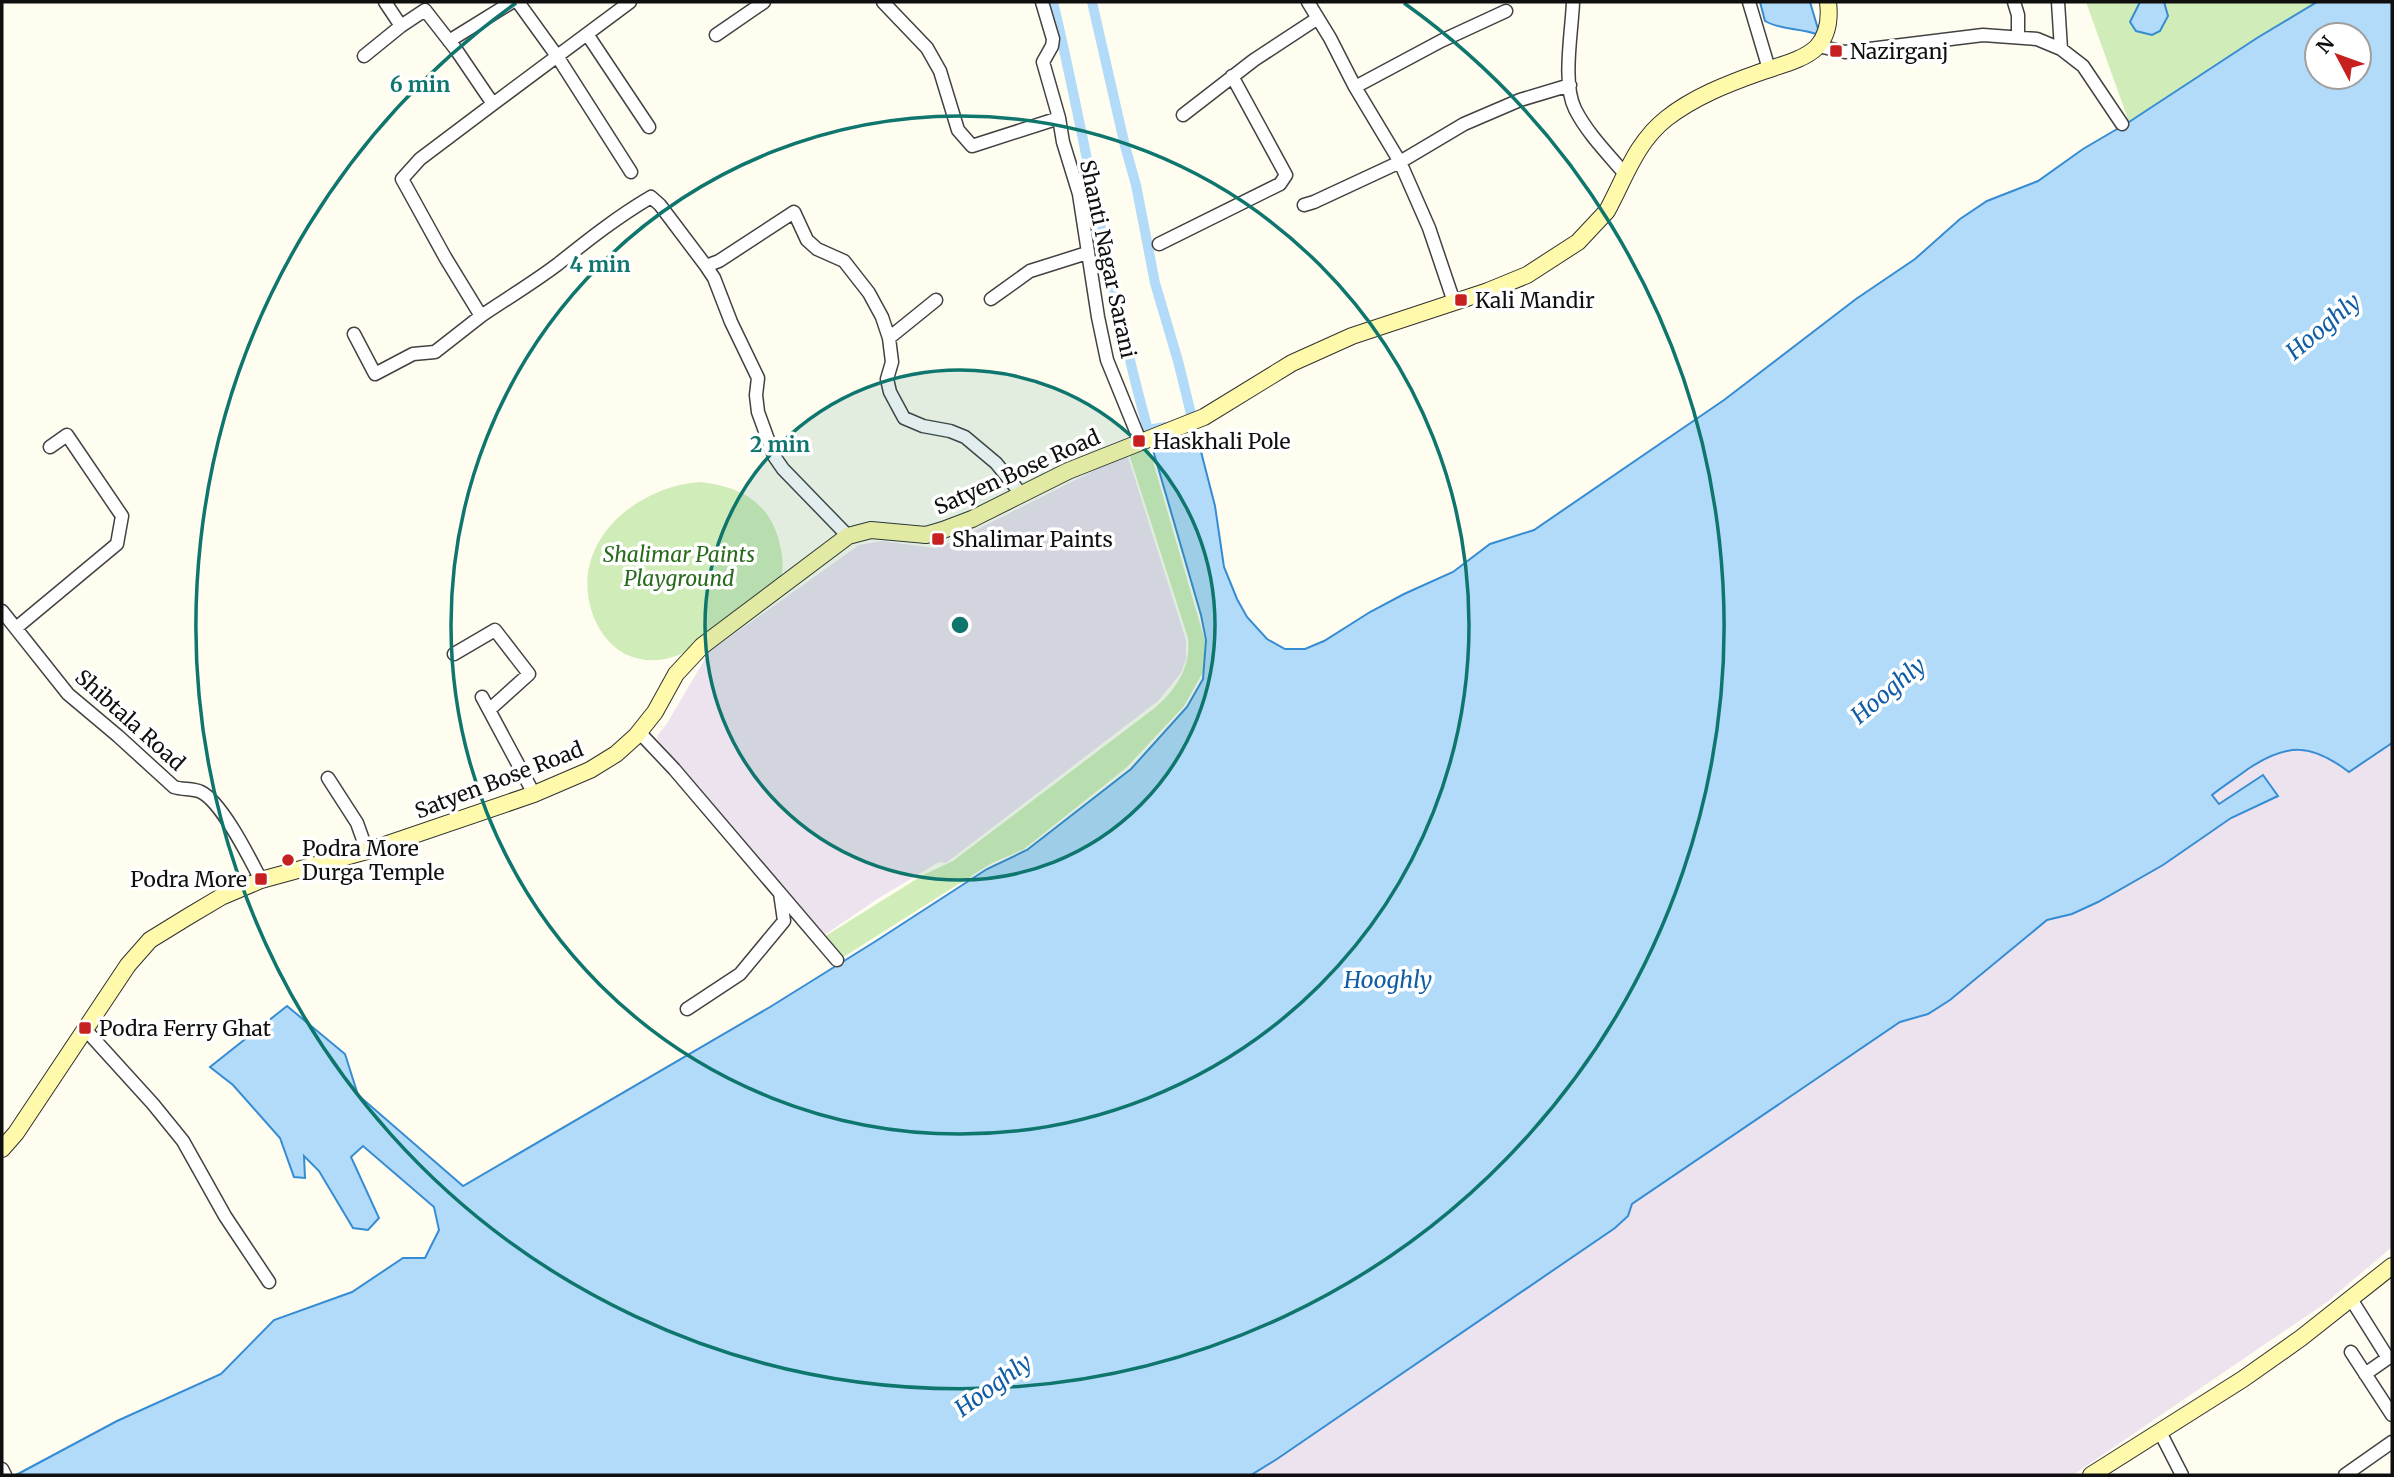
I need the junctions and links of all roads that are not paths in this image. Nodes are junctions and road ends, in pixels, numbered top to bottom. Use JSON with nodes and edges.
{"nodes":[{"id":1,"x":385,"y":2,"type":"edge"},
{"id":2,"x":512,"y":2,"type":"edge"},
{"id":3,"x":518,"y":2,"type":"edge"},
{"id":4,"x":630,"y":2,"type":"edge"},
{"id":5,"x":764,"y":2,"type":"edge"},
{"id":6,"x":883,"y":2,"type":"edge"},
{"id":7,"x":1042,"y":2,"type":"edge"},
{"id":8,"x":1308,"y":2,"type":"edge"},
{"id":9,"x":1573,"y":2,"type":"edge"},
{"id":10,"x":1749,"y":2,"type":"edge"},
{"id":11,"x":1828,"y":2,"type":"edge"},
{"id":12,"x":2014,"y":2,"type":"edge"},
{"id":13,"x":2058,"y":2,"type":"edge"},
{"id":14,"x":1506,"y":11,"type":"dead end"},
{"id":15,"x":1318,"y":18,"type":"junction"},
{"id":16,"x":401,"y":26,"type":"junction"},
{"id":17,"x":587,"y":34,"type":"junction"},
{"id":18,"x":716,"y":35,"type":"dead end"},
{"id":19,"x":2018,"y":36,"type":"junction"},
{"id":20,"x":449,"y":41,"type":"junction"},
{"id":21,"x":1818,"y":46,"type":"junction"},
{"id":22,"x":2062,"y":49,"type":"junction"},
{"id":23,"x":364,"y":56,"type":"dead end"},
{"id":24,"x":557,"y":57,"type":"junction"},
{"id":25,"x":1769,"y":69,"type":"junction"},
{"id":26,"x":1232,"y":76,"type":"junction"},
{"id":27,"x":1570,"y":85,"type":"junction"},
{"id":28,"x":1355,"y":87,"type":"junction"},
{"id":29,"x":493,"y":104,"type":"junction"},
{"id":30,"x":1183,"y":115,"type":"dead end"},
{"id":31,"x":1059,"y":118,"type":"junction"},
{"id":32,"x":2122,"y":124,"type":"dead end"},
{"id":33,"x":649,"y":127,"type":"dead end"},
{"id":34,"x":1400,"y":162,"type":"junction"},
{"id":35,"x":631,"y":172,"type":"dead end"},
{"id":36,"x":1625,"y":174,"type":"junction"},
{"id":37,"x":1304,"y":205,"type":"dead end"},
{"id":38,"x":1159,"y":244,"type":"dead end"},
{"id":39,"x":1087,"y":253,"type":"junction"},
{"id":40,"x":706,"y":266,"type":"junction"},
{"id":41,"x":991,"y":299,"type":"dead end"},
{"id":42,"x":936,"y":300,"type":"dead end"},
{"id":43,"x":1454,"y":302,"type":"junction"},
{"id":44,"x":481,"y":316,"type":"junction"},
{"id":45,"x":354,"y":334,"type":"dead end"},
{"id":46,"x":889,"y":338,"type":"junction"},
{"id":47,"x":1144,"y":441,"type":"junction"},
{"id":48,"x":50,"y":447,"type":"dead end"},
{"id":49,"x":1022,"y":495,"type":"junction"},
{"id":50,"x":848,"y":536,"type":"junction"},
{"id":51,"x":2,"y":611,"type":"edge"},
{"id":52,"x":16,"y":628,"type":"junction"},
{"id":53,"x":454,"y":654,"type":"dead end"},
{"id":54,"x":482,"y":697,"type":"dead end"},
{"id":55,"x":489,"y":710,"type":"junction"},
{"id":56,"x":639,"y":732,"type":"junction"},
{"id":57,"x":328,"y":778,"type":"dead end"},
{"id":58,"x":534,"y":794,"type":"junction"},
{"id":59,"x":367,"y":851,"type":"junction"},
{"id":60,"x":261,"y":880,"type":"junction"},
{"id":61,"x":780,"y":893,"type":"junction"},
{"id":62,"x":837,"y":960,"type":"dead end"},
{"id":63,"x":687,"y":1009,"type":"dead end"},
{"id":64,"x":84,"y":1028,"type":"junction"},
{"id":65,"x":2,"y":1149,"type":"edge"},
{"id":66,"x":2392,"y":1266,"type":"edge"},
{"id":67,"x":269,"y":1282,"type":"dead end"},
{"id":68,"x":2351,"y":1299,"type":"junction"},
{"id":69,"x":2351,"y":1352,"type":"dead end"},
{"id":70,"x":2390,"y":1362,"type":"edge"},
{"id":71,"x":2365,"y":1374,"type":"junction"},
{"id":72,"x":2392,"y":1413,"type":"edge"},
{"id":73,"x":2160,"y":1432,"type":"junction"},
{"id":74,"x":2392,"y":1442,"type":"edge"},
{"id":75,"x":2,"y":1469,"type":"edge"},
{"id":76,"x":5,"y":1475,"type":"edge"},
{"id":77,"x":2091,"y":1475,"type":"edge"},
{"id":78,"x":2182,"y":1475,"type":"edge"},
{"id":79,"x":2345,"y":1475,"type":"edge"}],
"edges":[{"from":1,"to":16,"type":"street"},
{"from":2,"to":20,"type":"street"},
{"from":3,"to":24,"type":"street"},
{"from":4,"to":17,"type":"street"},
{"from":5,"to":18,"type":"street"},
{"from":6,"to":31,"type":"street"},
{"from":7,"to":31,"type":"street","name":"Shanti Nagar Sarani"},
{"from":8,"to":15,"type":"street"},
{"from":9,"to":27,"type":"street"},
{"from":10,"to":25,"type":"street"},
{"from":11,"to":21,"type":"main road"},
{"from":12,"to":19,"type":"street"},
{"from":13,"to":22,"type":"street"},
{"from":14,"to":28,"type":"street"},
{"from":15,"to":26,"type":"street"},
{"from":15,"to":28,"type":"street"},
{"from":16,"to":20,"type":"street"},
{"from":16,"to":23,"type":"street"},
{"from":17,"to":24,"type":"street"},
{"from":17,"to":33,"type":"street"},
{"from":19,"to":21,"type":"street"},
{"from":19,"to":22,"type":"street"},
{"from":20,"to":29,"type":"street"},
{"from":21,"to":25,"type":"main road","name":"Satyen Bose Road"},
{"from":22,"to":32,"type":"street"},
{"from":24,"to":29,"type":"street"},
{"from":24,"to":35,"type":"street"},
{"from":25,"to":36,"type":"main road","name":"Satyen Bose Road"},
{"from":26,"to":30,"type":"street"},
{"from":26,"to":38,"type":"street"},
{"from":27,"to":34,"type":"street"},
{"from":27,"to":36,"type":"street"},
{"from":28,"to":34,"type":"street"},
{"from":29,"to":44,"type":"street"},
{"from":31,"to":39,"type":"street","name":"Shanti Nagar Sarani"},
{"from":34,"to":37,"type":"street"},
{"from":34,"to":43,"type":"street"},
{"from":36,"to":43,"type":"main road","name":"Satyen Bose Road"},
{"from":39,"to":41,"type":"street"},
{"from":39,"to":47,"type":"street","name":"Shanti Nagar Sarani"},
{"from":40,"to":44,"type":"street"},
{"from":40,"to":46,"type":"street"},
{"from":40,"to":50,"type":"street"},
{"from":42,"to":46,"type":"street"},
{"from":43,"to":47,"type":"main road","name":"Satyen Bose Road"},
{"from":44,"to":45,"type":"street"},
{"from":46,"to":49,"type":"street"},
{"from":47,"to":49,"type":"main road","name":"Satyen Bose Road"},
{"from":48,"to":52,"type":"street"},
{"from":49,"to":50,"type":"main road","name":"Satyen Bose Road"},
{"from":50,"to":56,"type":"main road","name":"Satyen Bose Road"},
{"from":51,"to":52,"type":"street","name":"Shibtala Road"},
{"from":52,"to":60,"type":"street","name":"Shibtala Road"},
{"from":53,"to":55,"type":"street"},
{"from":54,"to":55,"type":"street"},
{"from":55,"to":58,"type":"street"},
{"from":56,"to":58,"type":"main road","name":"Satyen Bose Road"},
{"from":56,"to":61,"type":"street"},
{"from":57,"to":59,"type":"street"},
{"from":58,"to":59,"type":"main road","name":"Satyen Bose Road"},
{"from":59,"to":60,"type":"main road","name":"Satyen Bose Road"},
{"from":60,"to":64,"type":"main road","name":"Satyen Bose Road"},
{"from":61,"to":62,"type":"street"},
{"from":61,"to":63,"type":"street"},
{"from":64,"to":65,"type":"main road","name":"Satyen Bose Road"},
{"from":64,"to":67,"type":"street"},
{"from":66,"to":68,"type":"main road"},
{"from":68,"to":70,"type":"street"},
{"from":68,"to":73,"type":"main road"},
{"from":69,"to":71,"type":"street"},
{"from":70,"to":71,"type":"street"},
{"from":71,"to":72,"type":"street"},
{"from":73,"to":77,"type":"main road"},
{"from":73,"to":78,"type":"street"},
{"from":74,"to":79,"type":"street"},
{"from":75,"to":76,"type":"street"}]}
